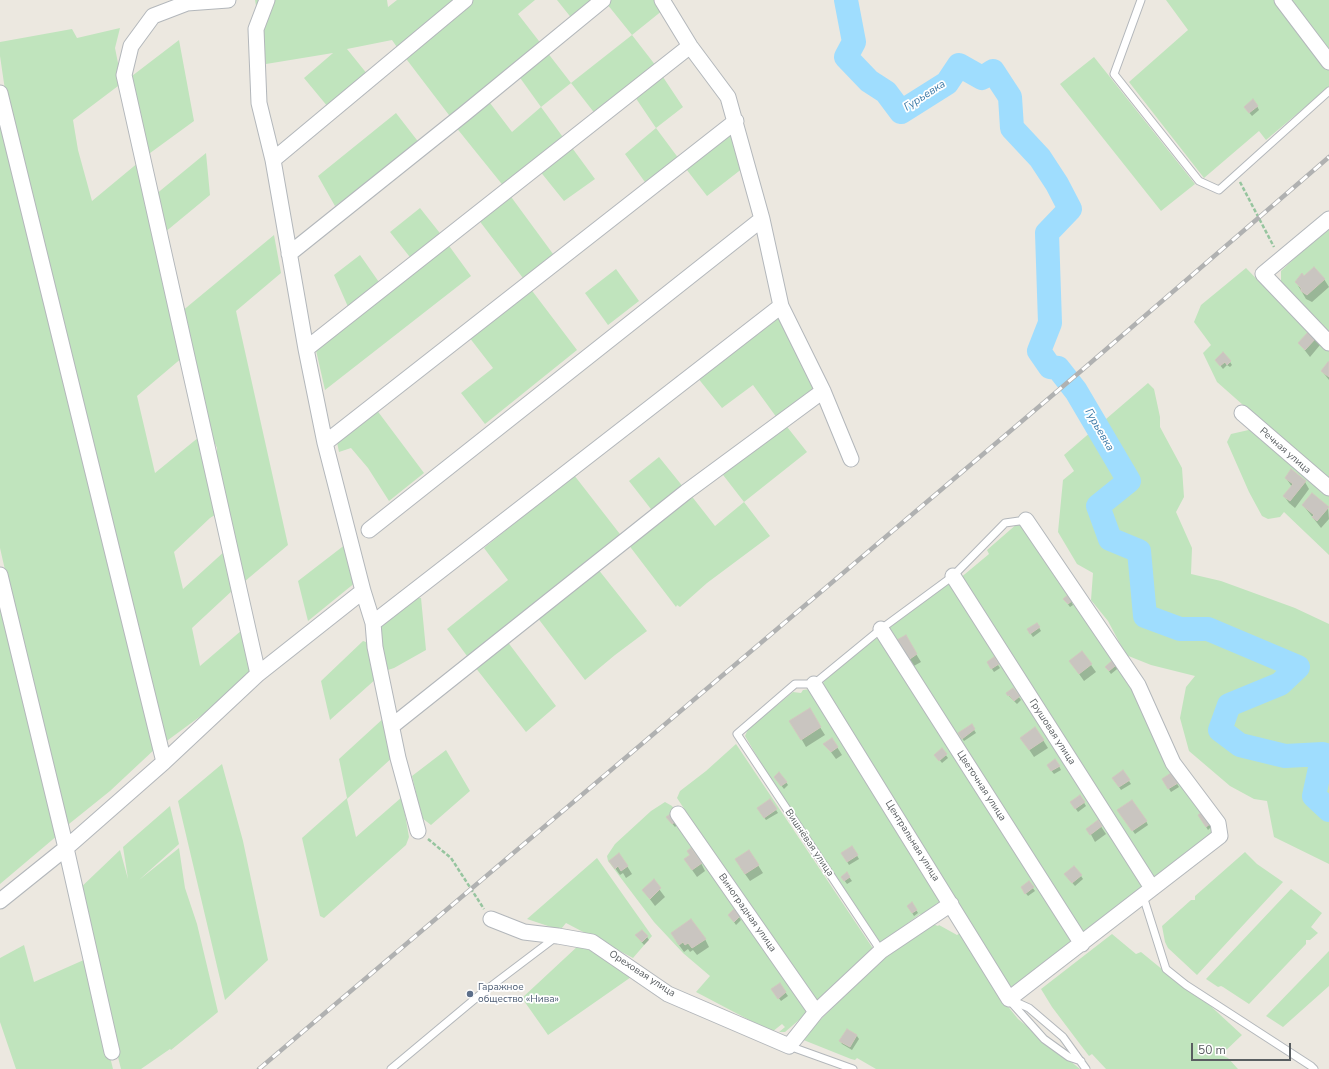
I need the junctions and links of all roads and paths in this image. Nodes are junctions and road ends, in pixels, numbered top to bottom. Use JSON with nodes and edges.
{"nodes":[{"id":1,"x":228,"y":0,"type":"edge"},
{"id":2,"x":267,"y":0,"type":"edge"},
{"id":3,"x":465,"y":0,"type":"edge"},
{"id":4,"x":602,"y":0,"type":"edge"},
{"id":5,"x":662,"y":0,"type":"edge"},
{"id":6,"x":1141,"y":0,"type":"edge"},
{"id":7,"x":1282,"y":0,"type":"edge"},
{"id":8,"x":690,"y":46,"type":"junction"},
{"id":9,"x":1329,"y":62,"type":"edge"},
{"id":10,"x":1329,"y":91,"type":"edge"},
{"id":11,"x":0,"y":93,"type":"edge"},
{"id":12,"x":736,"y":121,"type":"junction"},
{"id":13,"x":273,"y":160,"type":"junction"},
{"id":14,"x":1236,"y":175,"type":"junction"},
{"id":15,"x":762,"y":219,"type":"junction"},
{"id":16,"x":1329,"y":219,"type":"edge"},
{"id":17,"x":289,"y":254,"type":"junction"},
{"id":18,"x":1281,"y":259,"type":"junction"},
{"id":19,"x":781,"y":306,"type":"junction"},
{"id":20,"x":1329,"y":342,"type":"edge"},
{"id":21,"x":306,"y":349,"type":"junction"},
{"id":22,"x":823,"y":391,"type":"junction"},
{"id":23,"x":1242,"y":413,"type":"dead end"},
{"id":24,"x":325,"y":443,"type":"junction"},
{"id":25,"x":851,"y":459,"type":"dead end"},
{"id":26,"x":1329,"y":488,"type":"edge"},
{"id":27,"x":1026,"y":520,"type":"joint"},
{"id":28,"x":369,"y":530,"type":"dead end"},
{"id":29,"x":0,"y":574,"type":"edge"},
{"id":30,"x":953,"y":576,"type":"junction"},
{"id":31,"x":363,"y":591,"type":"junction"},
{"id":32,"x":373,"y":623,"type":"junction"},
{"id":33,"x":881,"y":629,"type":"junction"},
{"id":34,"x":258,"y":674,"type":"junction"},
{"id":35,"x":814,"y":684,"type":"junction"},
{"id":36,"x":392,"y":726,"type":"junction"},
{"id":37,"x":164,"y":762,"type":"junction"},
{"id":38,"x":678,"y":814,"type":"dead end"},
{"id":39,"x":418,"y":831,"type":"joint"},
{"id":40,"x":66,"y":848,"type":"junction"},
{"id":41,"x":1148,"y":892,"type":"junction"},
{"id":42,"x":0,"y":901,"type":"edge"},
{"id":43,"x":951,"y":904,"type":"junction"},
{"id":44,"x":491,"y":919,"type":"joint"},
{"id":45,"x":558,"y":936,"type":"junction"},
{"id":46,"x":1082,"y":944,"type":"junction"},
{"id":47,"x":881,"y":951,"type":"junction"},
{"id":48,"x":1009,"y":999,"type":"junction"},
{"id":49,"x":816,"y":1012,"type":"junction"},
{"id":50,"x":789,"y":1046,"type":"junction"},
{"id":51,"x":112,"y":1052,"type":"dead end"},
{"id":52,"x":1081,"y":1061,"type":"junction"},
{"id":53,"x":391,"y":1069,"type":"edge"},
{"id":54,"x":853,"y":1069,"type":"edge"},
{"id":55,"x":1086,"y":1069,"type":"edge"},
{"id":56,"x":1314,"y":1069,"type":"edge"}],
"edges":[{"from":1,"to":34,"type":"street"},
{"from":2,"to":13,"type":"street"},
{"from":3,"to":13,"type":"street"},
{"from":4,"to":17,"type":"street"},
{"from":5,"to":8,"type":"street"},
{"from":6,"to":14,"type":"lane"},
{"from":7,"to":9,"type":"street"},
{"from":8,"to":12,"type":"street"},
{"from":8,"to":21,"type":"street"},
{"from":10,"to":14,"type":"lane"},
{"from":11,"to":37,"type":"street"},
{"from":12,"to":15,"type":"street"},
{"from":12,"to":24,"type":"street"},
{"from":13,"to":17,"type":"street"},
{"from":14,"to":18,"type":"path"},
{"from":15,"to":19,"type":"street"},
{"from":15,"to":28,"type":"street"},
{"from":16,"to":18,"type":"street"},
{"from":17,"to":21,"type":"street"},
{"from":18,"to":20,"type":"street"},
{"from":19,"to":22,"type":"street"},
{"from":19,"to":32,"type":"street"},
{"from":21,"to":24,"type":"street"},
{"from":22,"to":25,"type":"street"},
{"from":22,"to":36,"type":"street"},
{"from":23,"to":26,"type":"street","name":"Речная улица"},
{"from":24,"to":31,"type":"street"},
{"from":27,"to":30,"type":"lane"},
{"from":27,"to":41,"type":"street"},
{"from":29,"to":40,"type":"street"},
{"from":30,"to":33,"type":"lane"},
{"from":30,"to":41,"type":"street","name":"Грушовая улица"},
{"from":31,"to":32,"type":"street"},
{"from":31,"to":34,"type":"street"},
{"from":32,"to":36,"type":"street"},
{"from":33,"to":35,"type":"lane"},
{"from":33,"to":46,"type":"street","name":"Цветочная улица"},
{"from":34,"to":37,"type":"street"},
{"from":35,"to":43,"type":"street","name":"Центральная улица"},
{"from":35,"to":47,"type":"lane","name":"Вишнёвая улица"},
{"from":36,"to":39,"type":"street"},
{"from":37,"to":40,"type":"street"},
{"from":38,"to":49,"type":"street","name":"Виноградная улица"},
{"from":39,"to":44,"type":"path"},
{"from":40,"to":42,"type":"street"},
{"from":40,"to":51,"type":"street"},
{"from":41,"to":46,"type":"street"},
{"from":41,"to":56,"type":"lane"},
{"from":43,"to":47,"type":"street"},
{"from":43,"to":48,"type":"street","name":"Центральная улица"},
{"from":44,"to":45,"type":"street","name":"Ореховая улица"},
{"from":45,"to":50,"type":"street","name":"Ореховая улица"},
{"from":45,"to":53,"type":"lane"},
{"from":46,"to":48,"type":"street"},
{"from":47,"to":49,"type":"street"},
{"from":48,"to":52,"type":"lane"},
{"from":48,"to":52,"type":"lane"},
{"from":49,"to":50,"type":"street"},
{"from":50,"to":54,"type":"lane"},
{"from":52,"to":55,"type":"lane"}]}
